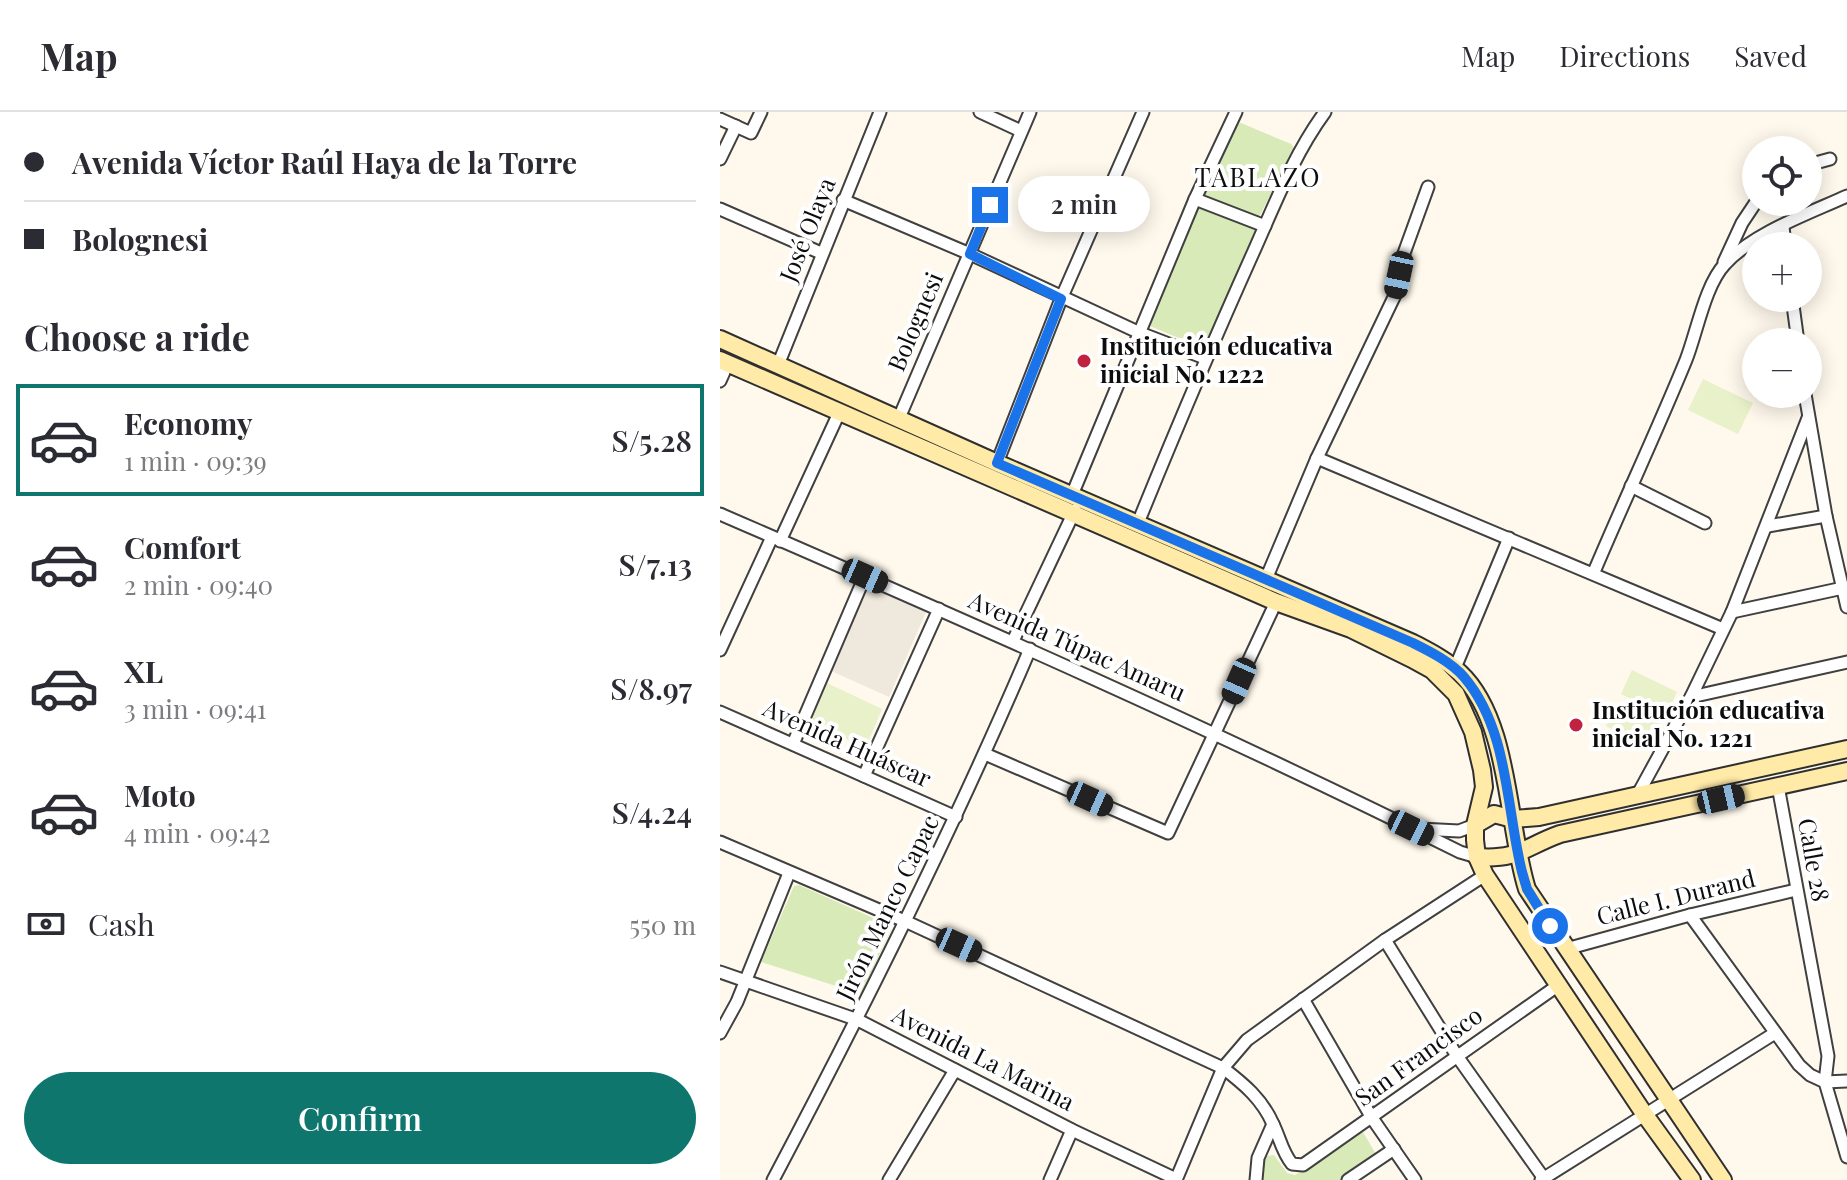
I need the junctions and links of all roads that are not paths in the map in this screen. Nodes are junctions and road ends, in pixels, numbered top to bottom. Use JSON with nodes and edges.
{"nodes":[{"id":1,"x":761,"y":112,"type":"edge"},
{"id":2,"x":880,"y":112,"type":"edge"},
{"id":3,"x":980,"y":112,"type":"edge"},
{"id":4,"x":1030,"y":112,"type":"edge"},
{"id":5,"x":1143,"y":112,"type":"edge"},
{"id":6,"x":1236,"y":112,"type":"edge"},
{"id":7,"x":1325,"y":112,"type":"edge"},
{"id":8,"x":720,"y":119,"type":"edge"},
{"id":9,"x":736,"y":126,"type":"junction"},
{"id":10,"x":1021,"y":131,"type":"junction"},
{"id":11,"x":720,"y":159,"type":"edge"},
{"id":12,"x":1830,"y":159,"type":"dead end"},
{"id":13,"x":1822,"y":161,"type":"edge"},
{"id":14,"x":1428,"y":187,"type":"dead end"},
{"id":15,"x":1847,"y":196,"type":"edge"},
{"id":16,"x":1195,"y":199,"type":"junction"},
{"id":17,"x":843,"y":200,"type":"junction"},
{"id":18,"x":720,"y":209,"type":"edge"},
{"id":19,"x":1747,"y":216,"type":"edge"},
{"id":20,"x":1265,"y":226,"type":"junction"},
{"id":21,"x":1783,"y":226,"type":"junction"},
{"id":22,"x":1784,"y":232,"type":"edge"},
{"id":23,"x":821,"y":253,"type":"junction"},
{"id":24,"x":970,"y":254,"type":"junction"},
{"id":25,"x":1722,"y":266,"type":"junction"},
{"id":26,"x":1061,"y":299,"type":"junction"},
{"id":27,"x":1140,"y":333,"type":"junction"},
{"id":28,"x":720,"y":339,"type":"edge"},
{"id":29,"x":1205,"y":358,"type":"junction"},
{"id":30,"x":724,"y":362,"type":"edge"},
{"id":31,"x":778,"y":365,"type":"junction"},
{"id":32,"x":720,"y":381,"type":"edge"},
{"id":33,"x":1807,"y":408,"type":"edge"},
{"id":34,"x":839,"y":413,"type":"junction"},
{"id":35,"x":899,"y":418,"type":"junction"},
{"id":36,"x":1808,"y":418,"type":"junction"},
{"id":37,"x":1317,"y":458,"type":"junction"},
{"id":38,"x":997,"y":463,"type":"junction"},
{"id":39,"x":1631,"y":486,"type":"junction"},
{"id":40,"x":1076,"y":497,"type":"junction"},
{"id":41,"x":720,"y":514,"type":"edge"},
{"id":42,"x":1073,"y":515,"type":"junction"},
{"id":43,"x":1826,"y":516,"type":"junction"},
{"id":44,"x":1138,"y":523,"type":"junction"},
{"id":45,"x":1705,"y":523,"type":"dead end"},
{"id":46,"x":1768,"y":526,"type":"junction"},
{"id":47,"x":1509,"y":538,"type":"junction"},
{"id":48,"x":776,"y":539,"type":"junction"},
{"id":49,"x":1594,"y":572,"type":"junction"},
{"id":50,"x":865,"y":576,"type":"junction"},
{"id":51,"x":1266,"y":579,"type":"junction"},
{"id":52,"x":1843,"y":588,"type":"junction"},
{"id":53,"x":1276,"y":602,"type":"junction"},
{"id":54,"x":1847,"y":607,"type":"edge"},
{"id":55,"x":939,"y":609,"type":"junction"},
{"id":56,"x":1732,"y":612,"type":"junction"},
{"id":57,"x":1723,"y":629,"type":"junction"},
{"id":58,"x":1013,"y":641,"type":"junction"},
{"id":59,"x":1030,"y":649,"type":"junction"},
{"id":60,"x":720,"y":650,"type":"edge"},
{"id":61,"x":1847,"y":662,"type":"edge"},
{"id":62,"x":1455,"y":668,"type":"junction"},
{"id":63,"x":1691,"y":697,"type":"junction"},
{"id":64,"x":720,"y":712,"type":"edge"},
{"id":65,"x":1215,"y":734,"type":"junction"},
{"id":66,"x":793,"y":744,"type":"junction"},
{"id":67,"x":1847,"y":749,"type":"edge"},
{"id":68,"x":985,"y":754,"type":"junction"},
{"id":69,"x":1847,"y":771,"type":"edge"},
{"id":70,"x":864,"y":776,"type":"junction"},
{"id":71,"x":1778,"y":786,"type":"junction"},
{"id":72,"x":1638,"y":794,"type":"junction"},
{"id":73,"x":956,"y":817,"type":"junction"},
{"id":74,"x":1513,"y":819,"type":"junction"},
{"id":75,"x":1475,"y":825,"type":"junction"},
{"id":76,"x":1411,"y":828,"type":"junction"},
{"id":77,"x":720,"y":842,"type":"edge"},
{"id":78,"x":1517,"y":855,"type":"junction"},
{"id":79,"x":1477,"y":857,"type":"junction"},
{"id":80,"x":789,"y":873,"type":"junction"},
{"id":81,"x":1485,"y":875,"type":"junction"},
{"id":82,"x":1796,"y":890,"type":"junction"},
{"id":83,"x":1690,"y":915,"type":"junction"},
{"id":84,"x":907,"y":922,"type":"junction"},
{"id":85,"x":1385,"y":940,"type":"junction"},
{"id":86,"x":1566,"y":949,"type":"junction"},
{"id":87,"x":720,"y":972,"type":"edge"},
{"id":88,"x":744,"y":982,"type":"junction"},
{"id":89,"x":1560,"y":984,"type":"junction"},
{"id":90,"x":1303,"y":999,"type":"junction"},
{"id":91,"x":858,"y":1020,"type":"junction"},
{"id":92,"x":720,"y":1033,"type":"edge"},
{"id":93,"x":1775,"y":1033,"type":"junction"},
{"id":94,"x":1457,"y":1056,"type":"junction"},
{"id":95,"x":1223,"y":1068,"type":"junction"},
{"id":96,"x":955,"y":1070,"type":"junction"},
{"id":97,"x":1847,"y":1081,"type":"edge"},
{"id":98,"x":1825,"y":1082,"type":"junction"},
{"id":99,"x":1669,"y":1101,"type":"junction"},
{"id":100,"x":1645,"y":1115,"type":"junction"},
{"id":101,"x":1372,"y":1118,"type":"junction"},
{"id":102,"x":1273,"y":1124,"type":"junction"},
{"id":103,"x":1072,"y":1130,"type":"junction"},
{"id":104,"x":1394,"y":1149,"type":"junction"},
{"id":105,"x":1847,"y":1157,"type":"edge"},
{"id":106,"x":894,"y":1179,"type":"edge"},
{"id":107,"x":1543,"y":1179,"type":"edge"},
{"id":108,"x":773,"y":1180,"type":"edge"},
{"id":109,"x":1050,"y":1180,"type":"edge"},
{"id":110,"x":1176,"y":1180,"type":"edge"},
{"id":111,"x":1256,"y":1180,"type":"edge"},
{"id":112,"x":1348,"y":1180,"type":"edge"},
{"id":113,"x":1415,"y":1180,"type":"edge"},
{"id":114,"x":1692,"y":1180,"type":"edge"},
{"id":115,"x":1723,"y":1180,"type":"edge"}],
"edges":[{"from":1,"to":9,"type":"street"},
{"from":2,"to":17,"type":"street","name":"José Olaya"},
{"from":3,"to":10,"type":"street"},
{"from":4,"to":10,"type":"street","name":"Bolognesi"},
{"from":5,"to":26,"type":"street"},
{"from":6,"to":16,"type":"street"},
{"from":7,"to":20,"type":"street"},
{"from":8,"to":9,"type":"street"},
{"from":9,"to":11,"type":"street"},
{"from":10,"to":24,"type":"street","name":"Bolognesi"},
{"from":12,"to":13,"type":"street"},
{"from":14,"to":37,"type":"street"},
{"from":15,"to":21,"type":"street"},
{"from":16,"to":20,"type":"street"},
{"from":16,"to":27,"type":"street"},
{"from":17,"to":23,"type":"street","name":"José Olaya"},
{"from":17,"to":24,"type":"street"},
{"from":18,"to":23,"type":"street"},
{"from":19,"to":25,"type":"street"},
{"from":20,"to":29,"type":"street"},
{"from":21,"to":22,"type":"street"},
{"from":21,"to":25,"type":"street"},
{"from":23,"to":31,"type":"street","name":"José Olaya"},
{"from":24,"to":26,"type":"street"},
{"from":24,"to":35,"type":"street","name":"Bolognesi"},
{"from":25,"to":39,"type":"street"},
{"from":26,"to":27,"type":"street"},
{"from":26,"to":38,"type":"street"},
{"from":27,"to":29,"type":"street"},
{"from":27,"to":40,"type":"street"},
{"from":28,"to":31,"type":"main road"},
{"from":29,"to":44,"type":"street"},
{"from":30,"to":32,"type":"street"},
{"from":30,"to":34,"type":"main road"},
{"from":31,"to":35,"type":"main road"},
{"from":33,"to":36,"type":"street"},
{"from":34,"to":42,"type":"main road"},
{"from":34,"to":48,"type":"street"},
{"from":35,"to":38,"type":"main road"},
{"from":36,"to":43,"type":"street"},
{"from":36,"to":46,"type":"street"},
{"from":37,"to":47,"type":"street"},
{"from":37,"to":51,"type":"street"},
{"from":38,"to":40,"type":"main road"},
{"from":39,"to":45,"type":"street"},
{"from":39,"to":49,"type":"street"},
{"from":40,"to":42,"type":"street"},
{"from":40,"to":44,"type":"main road"},
{"from":41,"to":48,"type":"street","name":"Avenida Túpac Amaru"},
{"from":42,"to":53,"type":"main road"},
{"from":42,"to":58,"type":"street"},
{"from":43,"to":46,"type":"street"},
{"from":43,"to":52,"type":"street"},
{"from":44,"to":51,"type":"main road"},
{"from":46,"to":56,"type":"street"},
{"from":47,"to":49,"type":"street"},
{"from":47,"to":62,"type":"street"},
{"from":48,"to":50,"type":"street","name":"Avenida Túpac Amaru"},
{"from":48,"to":60,"type":"street"},
{"from":49,"to":57,"type":"street"},
{"from":50,"to":55,"type":"street","name":"Avenida Túpac Amaru"},
{"from":50,"to":66,"type":"street"},
{"from":51,"to":62,"type":"main road"},
{"from":52,"to":54,"type":"street"},
{"from":52,"to":56,"type":"street"},
{"from":53,"to":65,"type":"street"},
{"from":53,"to":75,"type":"main road"},
{"from":55,"to":58,"type":"street","name":"Avenida Túpac Amaru"},
{"from":55,"to":70,"type":"street"},
{"from":56,"to":57,"type":"street"},
{"from":57,"to":63,"type":"street"},
{"from":58,"to":59,"type":"street","name":"Avenida Túpac Amaru"},
{"from":59,"to":65,"type":"street","name":"Avenida Túpac Amaru"},
{"from":59,"to":68,"type":"street","name":"Jirón Manco Capac"},
{"from":61,"to":63,"type":"street"},
{"from":62,"to":74,"type":"main road"},
{"from":63,"to":72,"type":"street"},
{"from":64,"to":66,"type":"street","name":"Avenida Huáscar"},
{"from":65,"to":68,"type":"street"},
{"from":65,"to":76,"type":"street","name":"Avenida Túpac Amaru"},
{"from":66,"to":70,"type":"street","name":"Avenida Huáscar"},
{"from":67,"to":72,"type":"main road"},
{"from":68,"to":73,"type":"street","name":"Jirón Manco Capac"},
{"from":69,"to":71,"type":"main road"},
{"from":70,"to":73,"type":"street","name":"Avenida Huáscar"},
{"from":71,"to":78,"type":"main road"},
{"from":71,"to":82,"type":"street","name":"Calle 28"},
{"from":72,"to":74,"type":"main road"},
{"from":73,"to":84,"type":"street","name":"Jirón Manco Capac"},
{"from":74,"to":75,"type":"main road"},
{"from":74,"to":78,"type":"main road"},
{"from":75,"to":76,"type":"street","name":"Avenida Túpac Amaru"},
{"from":75,"to":79,"type":"main road"},
{"from":76,"to":79,"type":"street","name":"Avenida Túpac Amaru"},
{"from":77,"to":80,"type":"street"},
{"from":78,"to":79,"type":"main road"},
{"from":78,"to":86,"type":"main road"},
{"from":79,"to":81,"type":"main road"},
{"from":80,"to":84,"type":"street"},
{"from":80,"to":88,"type":"street"},
{"from":81,"to":85,"type":"street"},
{"from":81,"to":89,"type":"main road"},
{"from":82,"to":83,"type":"street","name":"Calle I. Durand"},
{"from":82,"to":98,"type":"street","name":"Calle 28"},
{"from":83,"to":86,"type":"street","name":"Calle I. Durand"},
{"from":83,"to":93,"type":"street"},
{"from":84,"to":91,"type":"street","name":"Jirón Manco Capac"},
{"from":84,"to":95,"type":"street"},
{"from":85,"to":90,"type":"street"},
{"from":85,"to":94,"type":"street"},
{"from":86,"to":99,"type":"main road"},
{"from":87,"to":88,"type":"street","name":"Avenida La Marina"},
{"from":88,"to":91,"type":"street","name":"Avenida La Marina"},
{"from":88,"to":92,"type":"street"},
{"from":89,"to":94,"type":"street","name":"San Francisco"},
{"from":89,"to":100,"type":"main road"},
{"from":90,"to":95,"type":"street"},
{"from":90,"to":101,"type":"street"},
{"from":91,"to":96,"type":"street","name":"Avenida La Marina"},
{"from":91,"to":108,"type":"street","name":"Jirón Manco Capac"},
{"from":93,"to":98,"type":"street"},
{"from":93,"to":99,"type":"street"},
{"from":94,"to":101,"type":"street","name":"San Francisco"},
{"from":94,"to":107,"type":"street"},
{"from":95,"to":102,"type":"street"},
{"from":95,"to":110,"type":"street"},
{"from":96,"to":103,"type":"street","name":"Avenida La Marina"},
{"from":96,"to":106,"type":"street"},
{"from":97,"to":98,"type":"street"},
{"from":98,"to":105,"type":"street","name":"Calle 28"},
{"from":99,"to":100,"type":"street"},
{"from":99,"to":115,"type":"main road"},
{"from":100,"to":107,"type":"street"},
{"from":100,"to":114,"type":"main road"},
{"from":101,"to":102,"type":"street","name":"San Francisco"},
{"from":101,"to":104,"type":"street"},
{"from":102,"to":111,"type":"street"},
{"from":103,"to":109,"type":"street"},
{"from":103,"to":110,"type":"street","name":"Avenida La Marina"},
{"from":104,"to":112,"type":"street"},
{"from":104,"to":113,"type":"street"}]}
